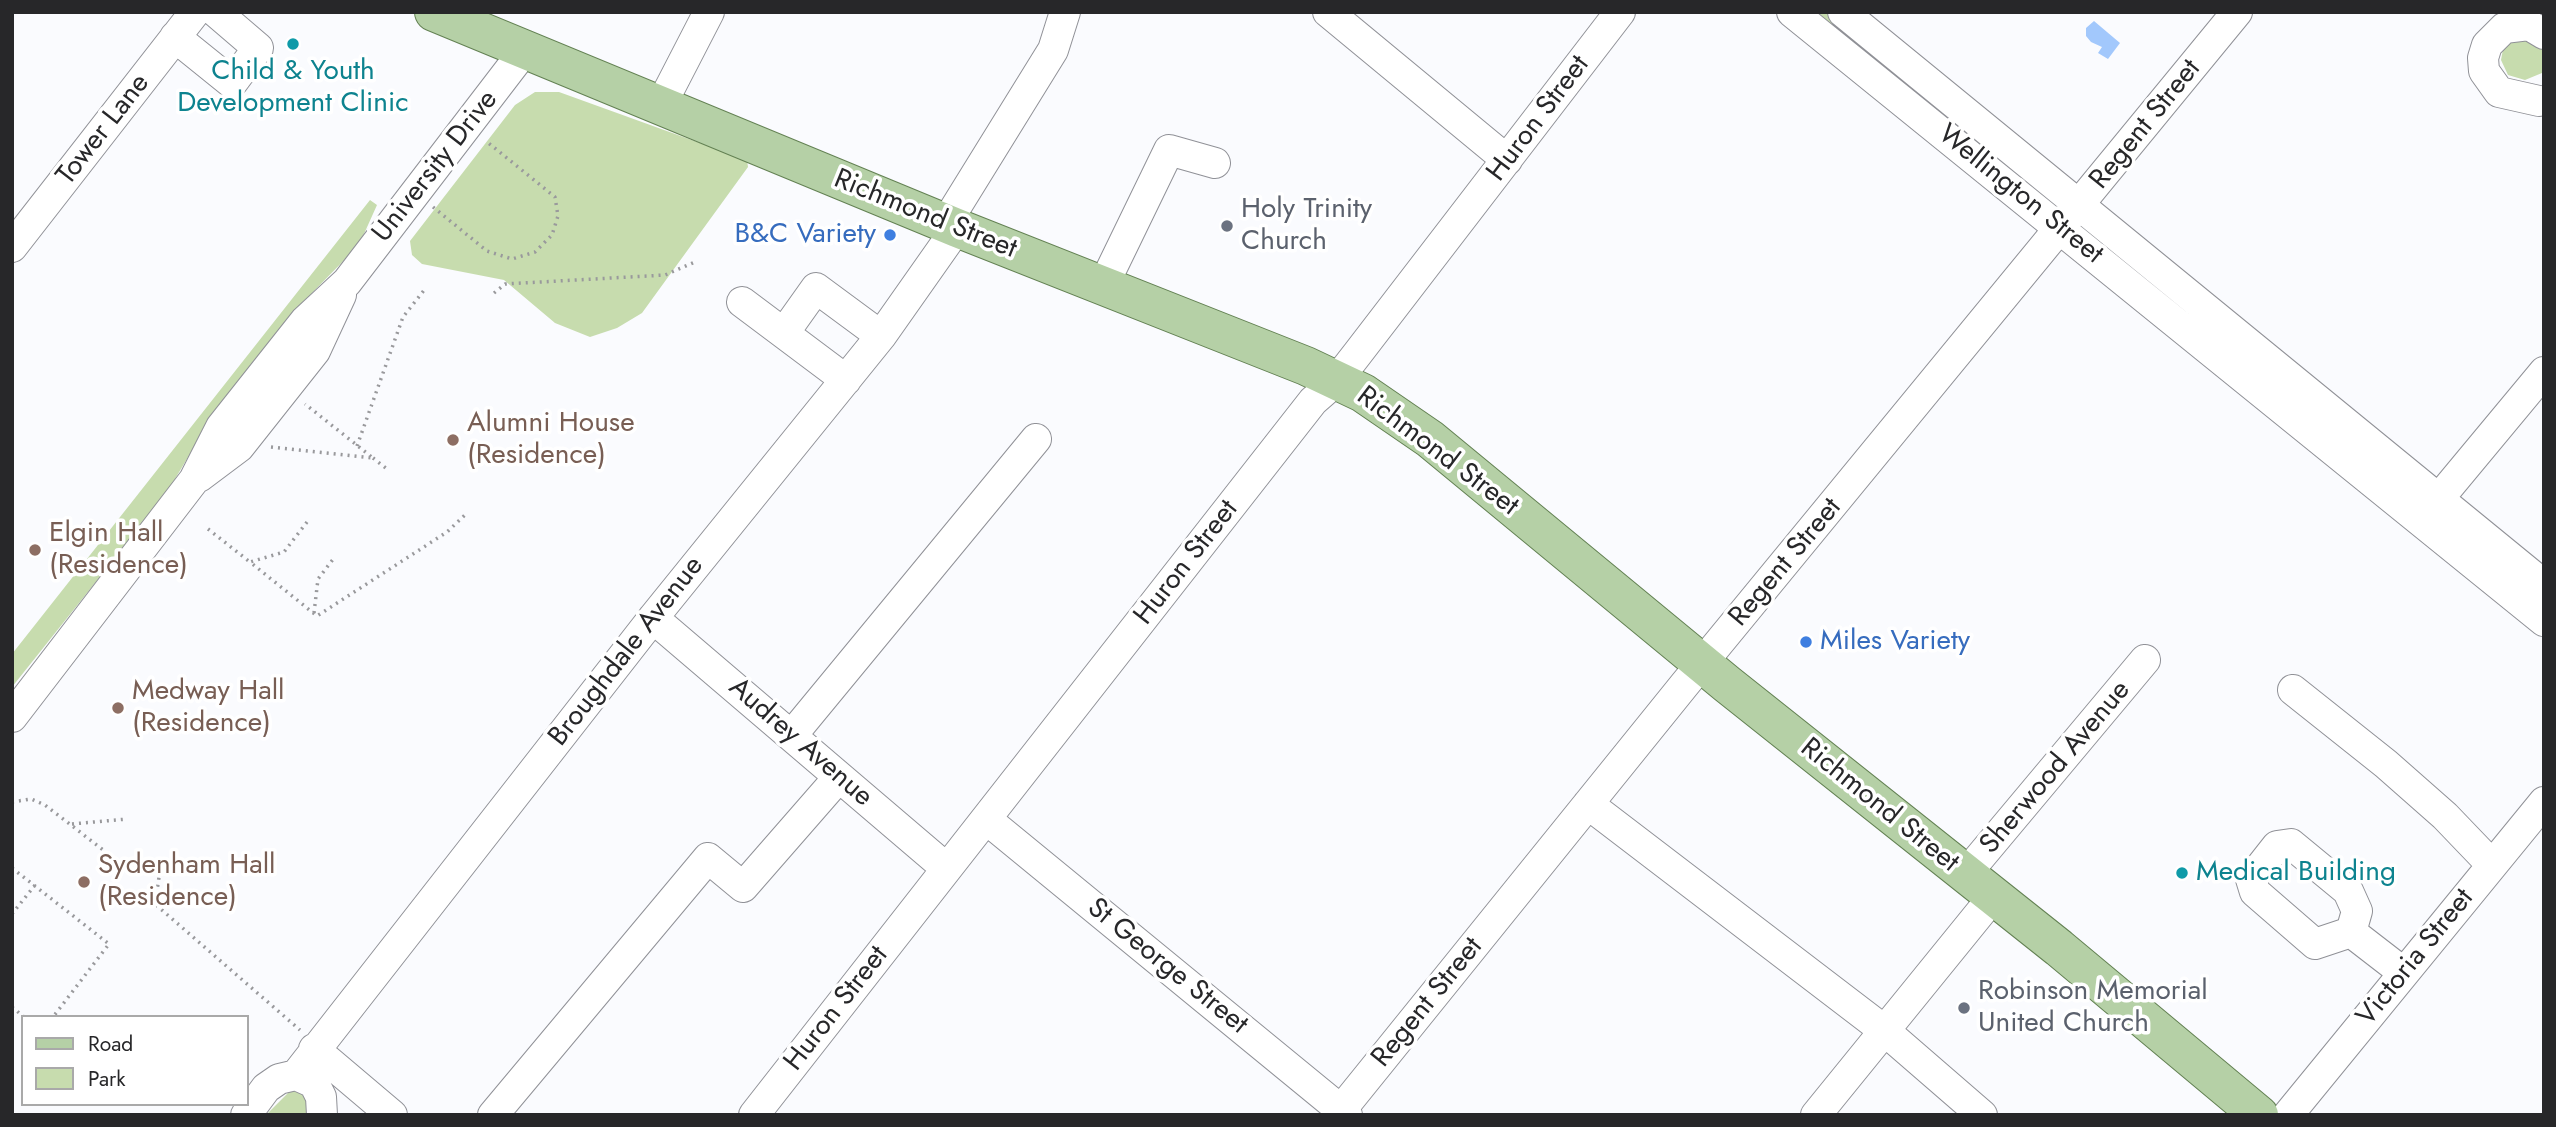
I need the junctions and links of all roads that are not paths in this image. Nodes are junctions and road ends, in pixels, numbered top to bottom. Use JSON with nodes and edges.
{"nodes":[{"id":1,"x":195,"y":12,"type":"edge"},
{"id":2,"x":216,"y":12,"type":"edge"},
{"id":3,"x":434,"y":12,"type":"edge"},
{"id":4,"x":709,"y":12,"type":"edge"},
{"id":5,"x":1065,"y":12,"type":"edge"},
{"id":6,"x":1328,"y":12,"type":"edge"},
{"id":7,"x":1620,"y":12,"type":"edge"},
{"id":8,"x":1793,"y":12,"type":"edge"},
{"id":9,"x":1843,"y":12,"type":"edge"},
{"id":10,"x":2237,"y":12,"type":"edge"},
{"id":11,"x":2544,"y":34,"type":"edge"},
{"id":12,"x":175,"y":37,"type":"junction"},
{"id":13,"x":524,"y":51,"type":"junction"},
{"id":14,"x":2542,"y":101,"type":"edge"},
{"id":15,"x":660,"y":107,"type":"junction"},
{"id":16,"x":468,"y":125,"type":"junction"},
{"id":17,"x":1507,"y":160,"type":"junction"},
{"id":18,"x":1215,"y":163,"type":"dead end"},
{"id":19,"x":2071,"y":218,"type":"junction"},
{"id":20,"x":951,"y":226,"type":"junction"},
{"id":21,"x":378,"y":242,"type":"junction"},
{"id":22,"x":12,"y":247,"type":"edge"},
{"id":23,"x":1103,"y":286,"type":"junction"},
{"id":24,"x":742,"y":302,"type":"dead end"},
{"id":25,"x":784,"y":333,"type":"junction"},
{"id":26,"x":881,"y":336,"type":"junction"},
{"id":27,"x":2544,"y":372,"type":"edge"},
{"id":28,"x":846,"y":380,"type":"junction"},
{"id":29,"x":1337,"y":380,"type":"junction"},
{"id":30,"x":1037,"y":439,"type":"dead end"},
{"id":31,"x":2430,"y":509,"type":"junction"},
{"id":32,"x":2544,"y":585,"type":"edge"},
{"id":33,"x":653,"y":618,"type":"junction"},
{"id":34,"x":2544,"y":621,"type":"edge"},
{"id":35,"x":2145,"y":660,"type":"dead end"},
{"id":36,"x":1702,"y":663,"type":"junction"},
{"id":37,"x":2293,"y":690,"type":"dead end"},
{"id":38,"x":12,"y":717,"type":"edge"},
{"id":39,"x":792,"y":735,"type":"junction"},
{"id":40,"x":839,"y":777,"type":"junction"},
{"id":41,"x":2544,"y":802,"type":"edge"},
{"id":42,"x":1588,"y":804,"type":"junction"},
{"id":43,"x":986,"y":820,"type":"junction"},
{"id":44,"x":2492,"y":865,"type":"junction"},
{"id":45,"x":947,"y":868,"type":"junction"},
{"id":46,"x":1979,"y":886,"type":"junction"},
{"id":47,"x":2351,"y":932,"type":"dead end"},
{"id":48,"x":2404,"y":973,"type":"junction"},
{"id":49,"x":1885,"y":1031,"type":"junction"},
{"id":50,"x":316,"y":1047,"type":"junction"},
{"id":51,"x":296,"y":1075,"type":"junction"},
{"id":52,"x":1341,"y":1113,"type":"edge"},
{"id":53,"x":246,"y":1115,"type":"edge"},
{"id":54,"x":322,"y":1115,"type":"edge"},
{"id":55,"x":393,"y":1115,"type":"edge"},
{"id":56,"x":493,"y":1115,"type":"edge"},
{"id":57,"x":754,"y":1115,"type":"edge"},
{"id":58,"x":1816,"y":1115,"type":"edge"},
{"id":59,"x":1982,"y":1115,"type":"edge"},
{"id":60,"x":2259,"y":1115,"type":"edge"},
{"id":61,"x":2288,"y":1115,"type":"edge"}],
"edges":[{"from":1,"to":12,"type":"street","name":"Tower Lane"},
{"from":2,"to":12,"type":"street"},
{"from":3,"to":13,"type":"main road","name":"Richmond Street"},
{"from":4,"to":15,"type":"street"},
{"from":5,"to":20,"type":"street","name":"Broughdale Avenue"},
{"from":6,"to":17,"type":"street"},
{"from":7,"to":17,"type":"street","name":"Huron Street"},
{"from":8,"to":19,"type":"street","name":"Wellington Street"},
{"from":9,"to":19,"type":"street","name":"Wellington Street"},
{"from":10,"to":19,"type":"street","name":"Regent Street"},
{"from":11,"to":14,"type":"street"},
{"from":12,"to":22,"type":"street","name":"Tower Lane"},
{"from":13,"to":15,"type":"main road","name":"Richmond Street"},
{"from":13,"to":16,"type":"street","name":"University Drive"},
{"from":15,"to":20,"type":"main road","name":"Richmond Street"},
{"from":16,"to":21,"type":"street","name":"University Drive"},
{"from":16,"to":21,"type":"street"},
{"from":17,"to":29,"type":"street","name":"Huron Street"},
{"from":18,"to":23,"type":"street"},
{"from":19,"to":31,"type":"street","name":"Wellington Street"},
{"from":19,"to":36,"type":"street","name":"Regent Street"},
{"from":20,"to":23,"type":"main road","name":"Richmond Street"},
{"from":20,"to":26,"type":"street","name":"Broughdale Avenue"},
{"from":21,"to":38,"type":"street","name":"University Drive"},
{"from":23,"to":29,"type":"main road","name":"Richmond Street"},
{"from":24,"to":25,"type":"street"},
{"from":25,"to":26,"type":"street"},
{"from":25,"to":28,"type":"street"},
{"from":26,"to":28,"type":"street","name":"Broughdale Avenue"},
{"from":27,"to":31,"type":"street"},
{"from":28,"to":33,"type":"street","name":"Broughdale Avenue"},
{"from":29,"to":36,"type":"main road","name":"Richmond Street"},
{"from":29,"to":43,"type":"street","name":"Huron Street"},
{"from":30,"to":39,"type":"street"},
{"from":31,"to":32,"type":"street","name":"Wellington Street"},
{"from":31,"to":34,"type":"street","name":"Wellington Street"},
{"from":33,"to":39,"type":"street","name":"Audrey Avenue"},
{"from":33,"to":50,"type":"street","name":"Broughdale Avenue"},
{"from":35,"to":46,"type":"street","name":"Sherwood Avenue"},
{"from":36,"to":42,"type":"street","name":"Regent Street"},
{"from":36,"to":46,"type":"main road","name":"Richmond Street"},
{"from":37,"to":44,"type":"street"},
{"from":39,"to":40,"type":"street","name":"Audrey Avenue"},
{"from":40,"to":45,"type":"street","name":"Audrey Avenue"},
{"from":40,"to":56,"type":"street"},
{"from":41,"to":44,"type":"street","name":"Victoria Street"},
{"from":42,"to":49,"type":"street"},
{"from":42,"to":52,"type":"street","name":"Regent Street"},
{"from":43,"to":45,"type":"street","name":"Huron Street"},
{"from":43,"to":52,"type":"street","name":"St George Street"},
{"from":44,"to":48,"type":"street","name":"Victoria Street"},
{"from":45,"to":57,"type":"street","name":"Huron Street"},
{"from":46,"to":49,"type":"street","name":"Sherwood Avenue"},
{"from":46,"to":60,"type":"main road","name":"Richmond Street"},
{"from":47,"to":48,"type":"street"},
{"from":48,"to":61,"type":"street","name":"Victoria Street"},
{"from":49,"to":58,"type":"street","name":"Sherwood Avenue"},
{"from":49,"to":59,"type":"street"},
{"from":50,"to":51,"type":"street","name":"Broughdale Avenue"},
{"from":50,"to":55,"type":"street"},
{"from":51,"to":53,"type":"street"},
{"from":51,"to":54,"type":"street"}]}
